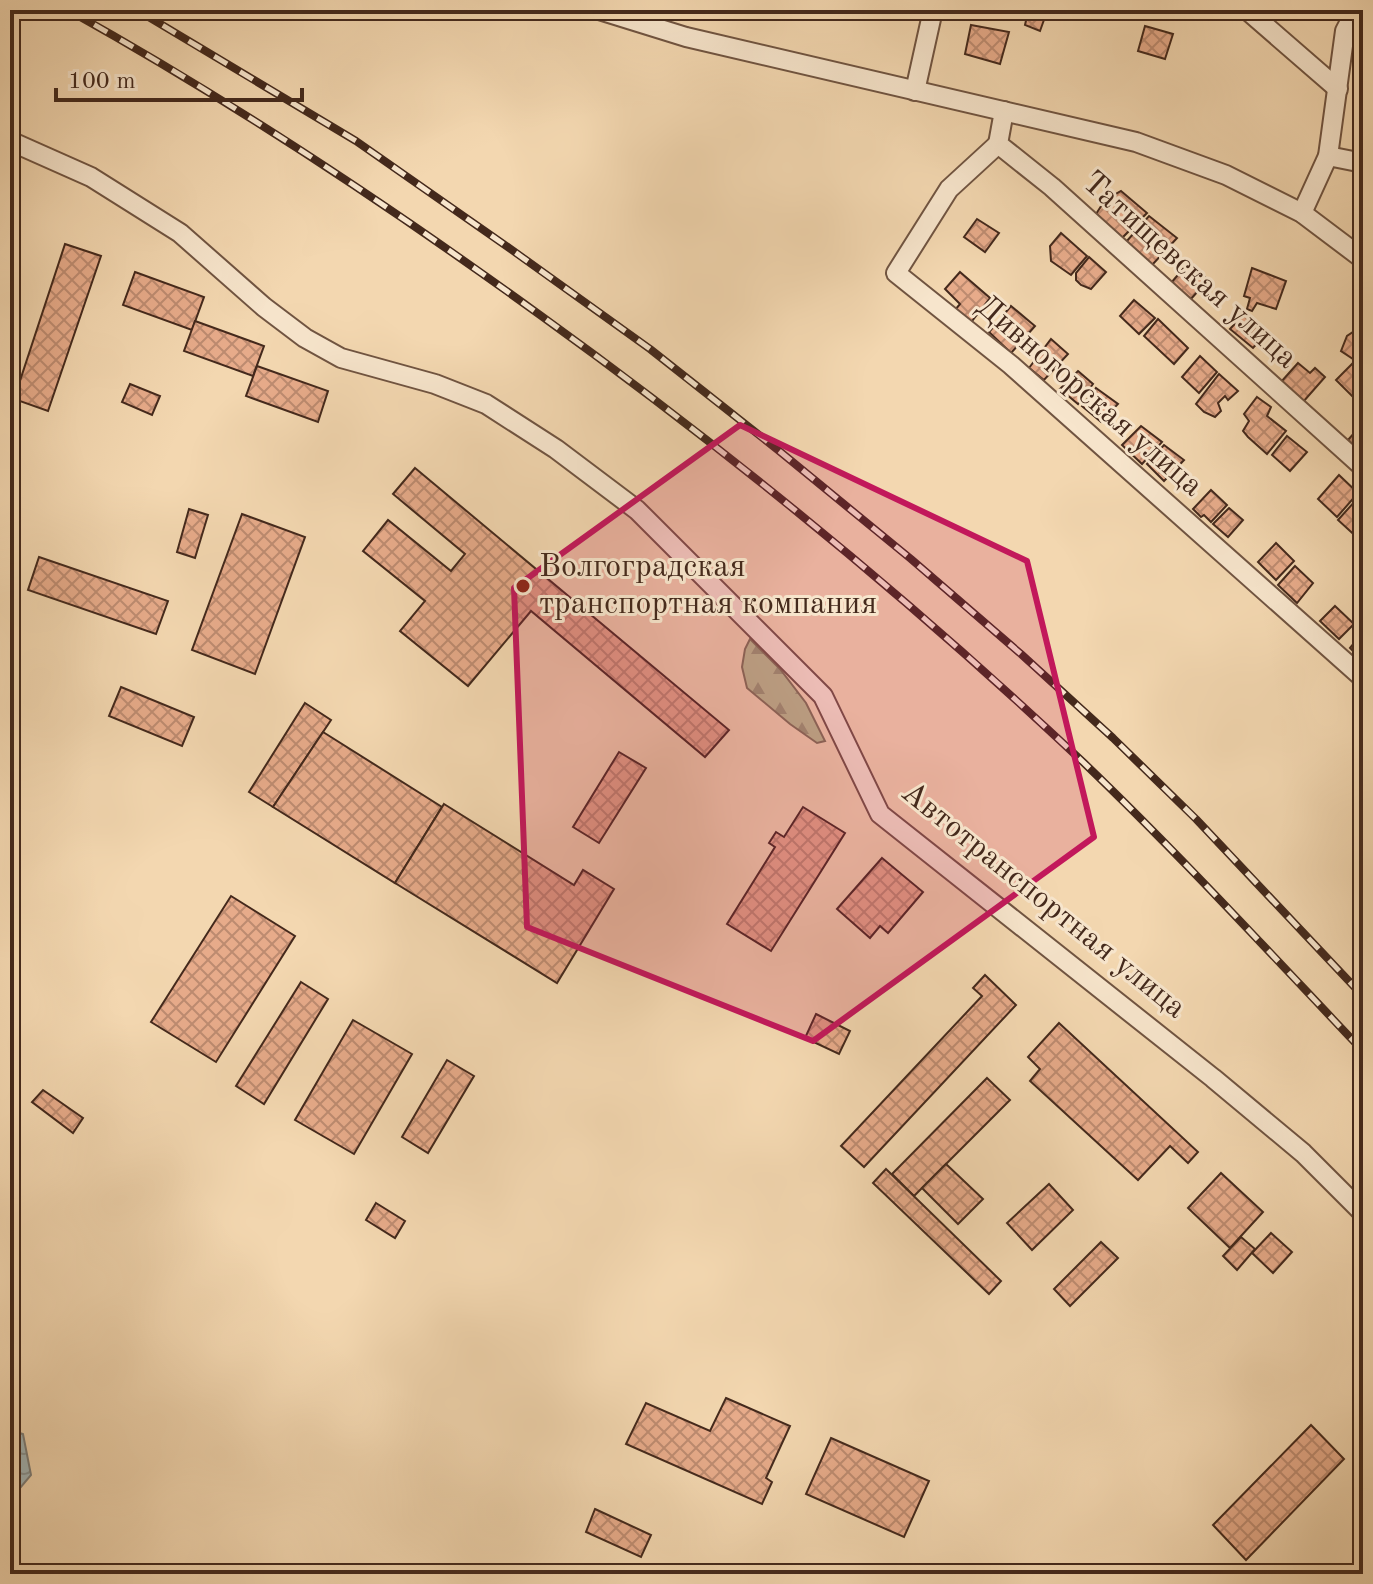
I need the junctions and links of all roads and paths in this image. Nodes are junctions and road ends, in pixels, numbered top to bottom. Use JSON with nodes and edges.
{"nodes":[{"id":1,"x":599,"y":10,"type":"edge"},
{"id":2,"x":933,"y":10,"type":"edge"},
{"id":3,"x":1247,"y":10,"type":"edge"},
{"id":4,"x":1356,"y":10,"type":"edge"},
{"id":5,"x":1338,"y":89,"type":"junction"},
{"id":6,"x":915,"y":91,"type":"junction"},
{"id":7,"x":1004,"y":111,"type":"junction"},
{"id":8,"x":10,"y":141,"type":"edge"},
{"id":9,"x":998,"y":144,"type":"junction"},
{"id":10,"x":1328,"y":156,"type":"junction"},
{"id":11,"x":1363,"y":163,"type":"edge"},
{"id":12,"x":1302,"y":213,"type":"junction"},
{"id":13,"x":1363,"y":259,"type":"edge"},
{"id":14,"x":1363,"y":467,"type":"edge"},
{"id":15,"x":1363,"y":678,"type":"edge"},
{"id":16,"x":1363,"y":1213,"type":"edge"}],
"edges":[{"from":1,"to":6,"type":"street"},
{"from":2,"to":6,"type":"street"},
{"from":3,"to":5,"type":"street"},
{"from":4,"to":5,"type":"street"},
{"from":5,"to":10,"type":"street"},
{"from":6,"to":7,"type":"street"},
{"from":7,"to":9,"type":"street"},
{"from":7,"to":12,"type":"street"},
{"from":8,"to":16,"type":"street","name":"Автотранспортная улица"},
{"from":9,"to":14,"type":"street","name":"Татищевская улица"},
{"from":9,"to":15,"type":"street","name":"Дивногорская улица"},
{"from":10,"to":11,"type":"street"},
{"from":10,"to":12,"type":"street"},
{"from":12,"to":13,"type":"street"}]}
